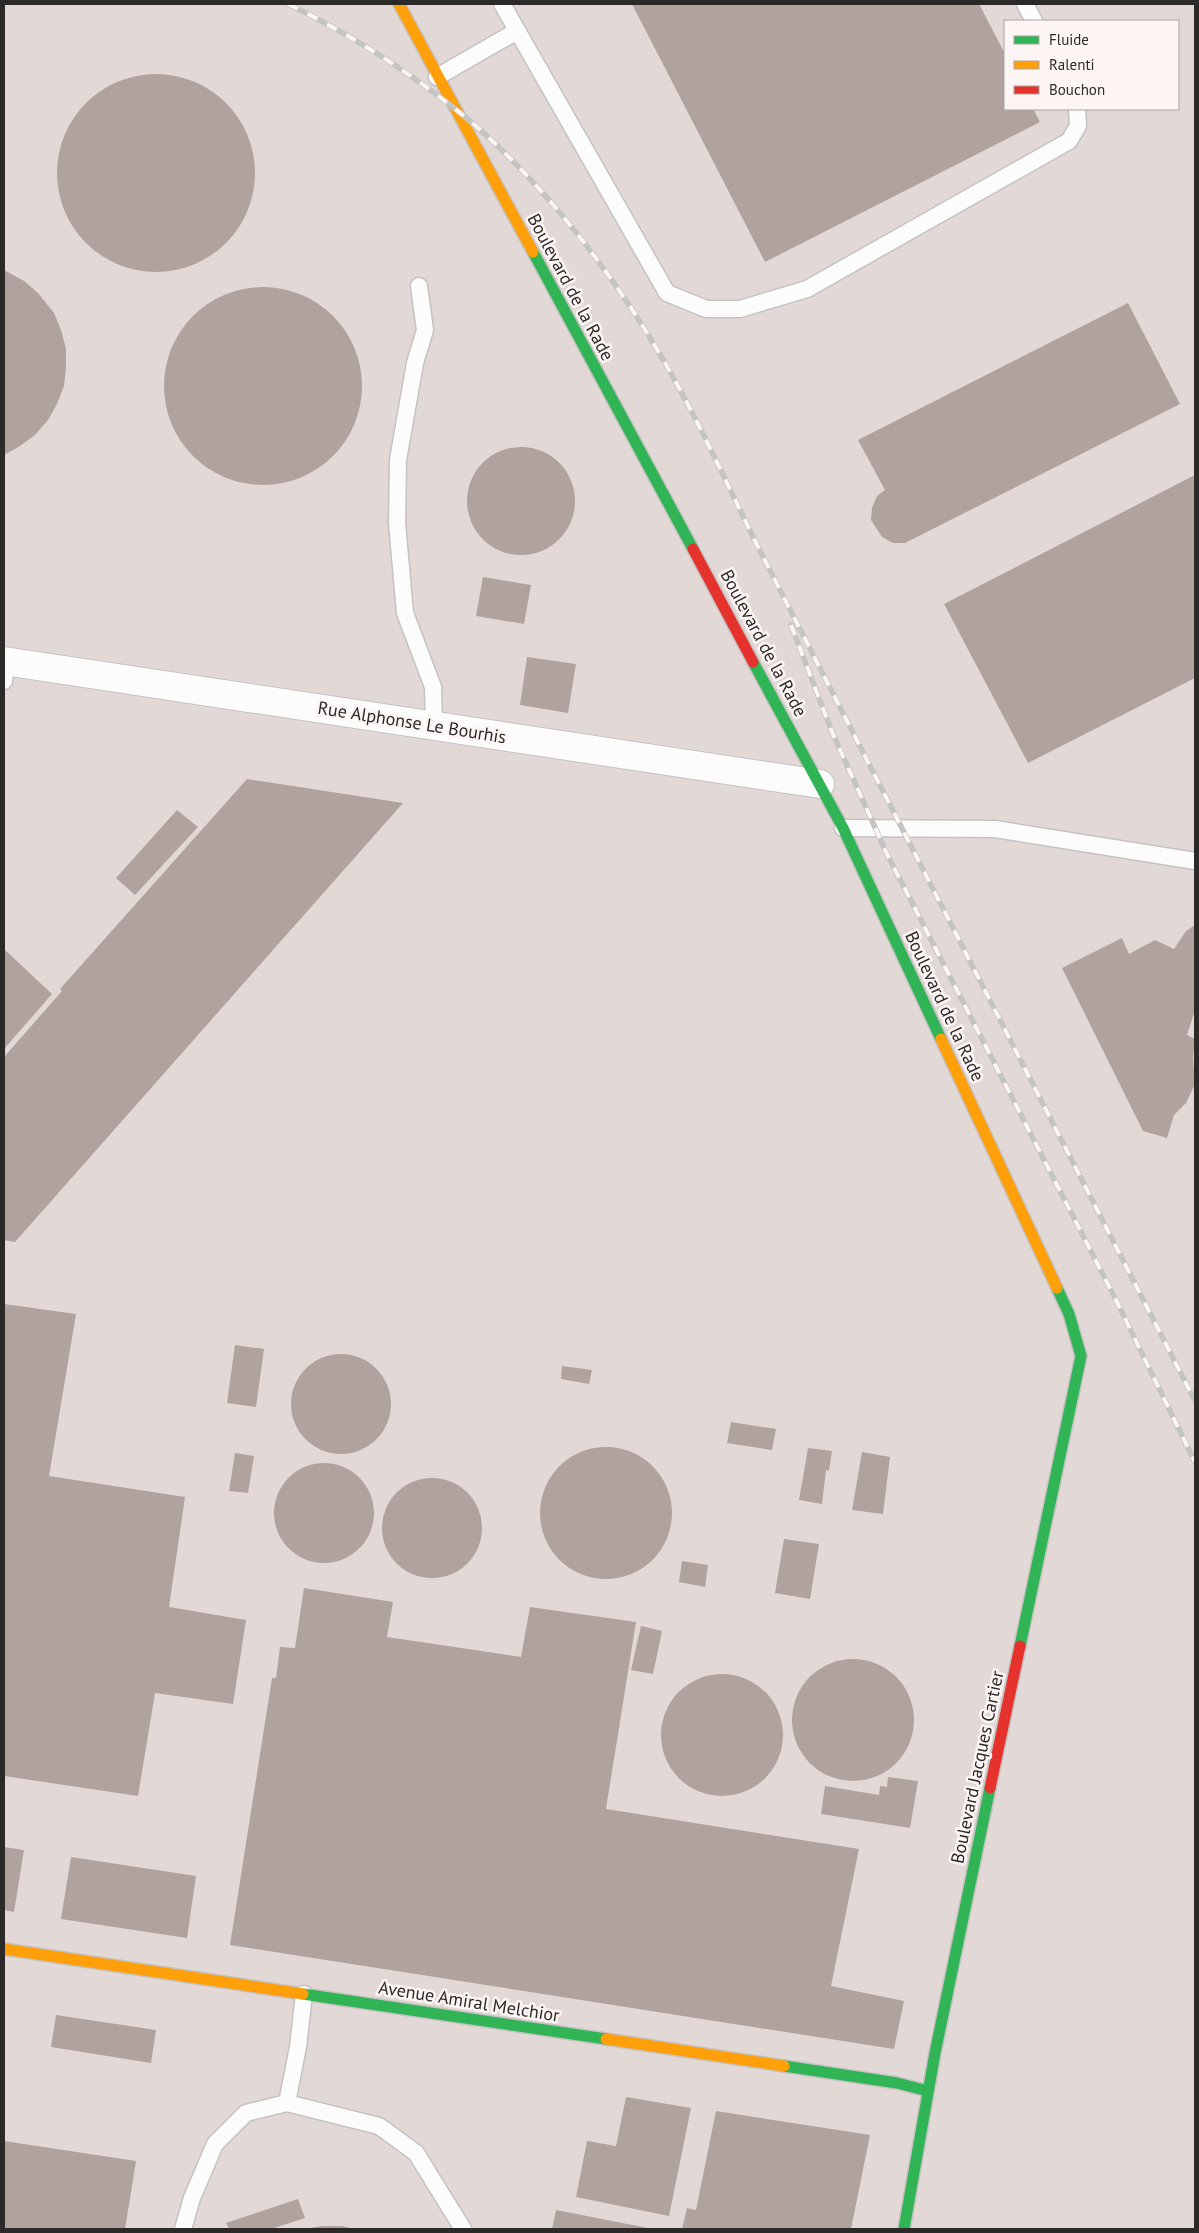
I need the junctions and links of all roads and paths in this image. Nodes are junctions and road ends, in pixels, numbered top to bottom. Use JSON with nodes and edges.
{"nodes":[{"id":1,"x":399,"y":4,"type":"edge"},
{"id":2,"x":502,"y":4,"type":"edge"},
{"id":3,"x":1025,"y":4,"type":"edge"},
{"id":4,"x":1033,"y":20,"type":"edge"},
{"id":5,"x":517,"y":31,"type":"junction"},
{"id":6,"x":437,"y":77,"type":"junction"},
{"id":7,"x":1077,"y":110,"type":"edge"},
{"id":8,"x":419,"y":286,"type":"dead end"},
{"id":9,"x":5,"y":668,"type":"edge"},
{"id":10,"x":434,"y":726,"type":"junction"},
{"id":11,"x":820,"y":784,"type":"junction"},
{"id":12,"x":843,"y":828,"type":"junction"},
{"id":13,"x":1195,"y":861,"type":"edge"},
{"id":14,"x":1069,"y":1314,"type":"joint"},
{"id":15,"x":4,"y":1949,"type":"edge"},
{"id":16,"x":304,"y":1994,"type":"junction"},
{"id":17,"x":928,"y":2091,"type":"junction"},
{"id":18,"x":287,"y":2104,"type":"junction"},
{"id":19,"x":183,"y":2229,"type":"edge"},
{"id":20,"x":464,"y":2229,"type":"edge"},
{"id":21,"x":904,"y":2229,"type":"edge"}],
"edges":[{"from":1,"to":6,"type":"street","name":"Boulevard de la Rade"},
{"from":2,"to":5,"type":"lane"},
{"from":3,"to":4,"type":"lane"},
{"from":5,"to":6,"type":"lane"},
{"from":5,"to":7,"type":"lane"},
{"from":6,"to":11,"type":"street","name":"Boulevard de la Rade"},
{"from":8,"to":10,"type":"lane"},
{"from":9,"to":10,"type":"street","name":"Rue Alphonse Le Bourhis"},
{"from":10,"to":11,"type":"street","name":"Rue Alphonse Le Bourhis"},
{"from":11,"to":12,"type":"street","name":"Boulevard de la Rade"},
{"from":12,"to":13,"type":"lane"},
{"from":12,"to":14,"type":"street","name":"Boulevard de la Rade"},
{"from":14,"to":17,"type":"street","name":"Boulevard Jacques Cartier"},
{"from":15,"to":16,"type":"street","name":"Avenue Amiral Melchior"},
{"from":16,"to":17,"type":"street","name":"Avenue Amiral Melchior"},
{"from":16,"to":18,"type":"lane"},
{"from":17,"to":21,"type":"street","name":"Boulevard Jacques Cartier"},
{"from":18,"to":19,"type":"lane"},
{"from":18,"to":20,"type":"lane"}]}
